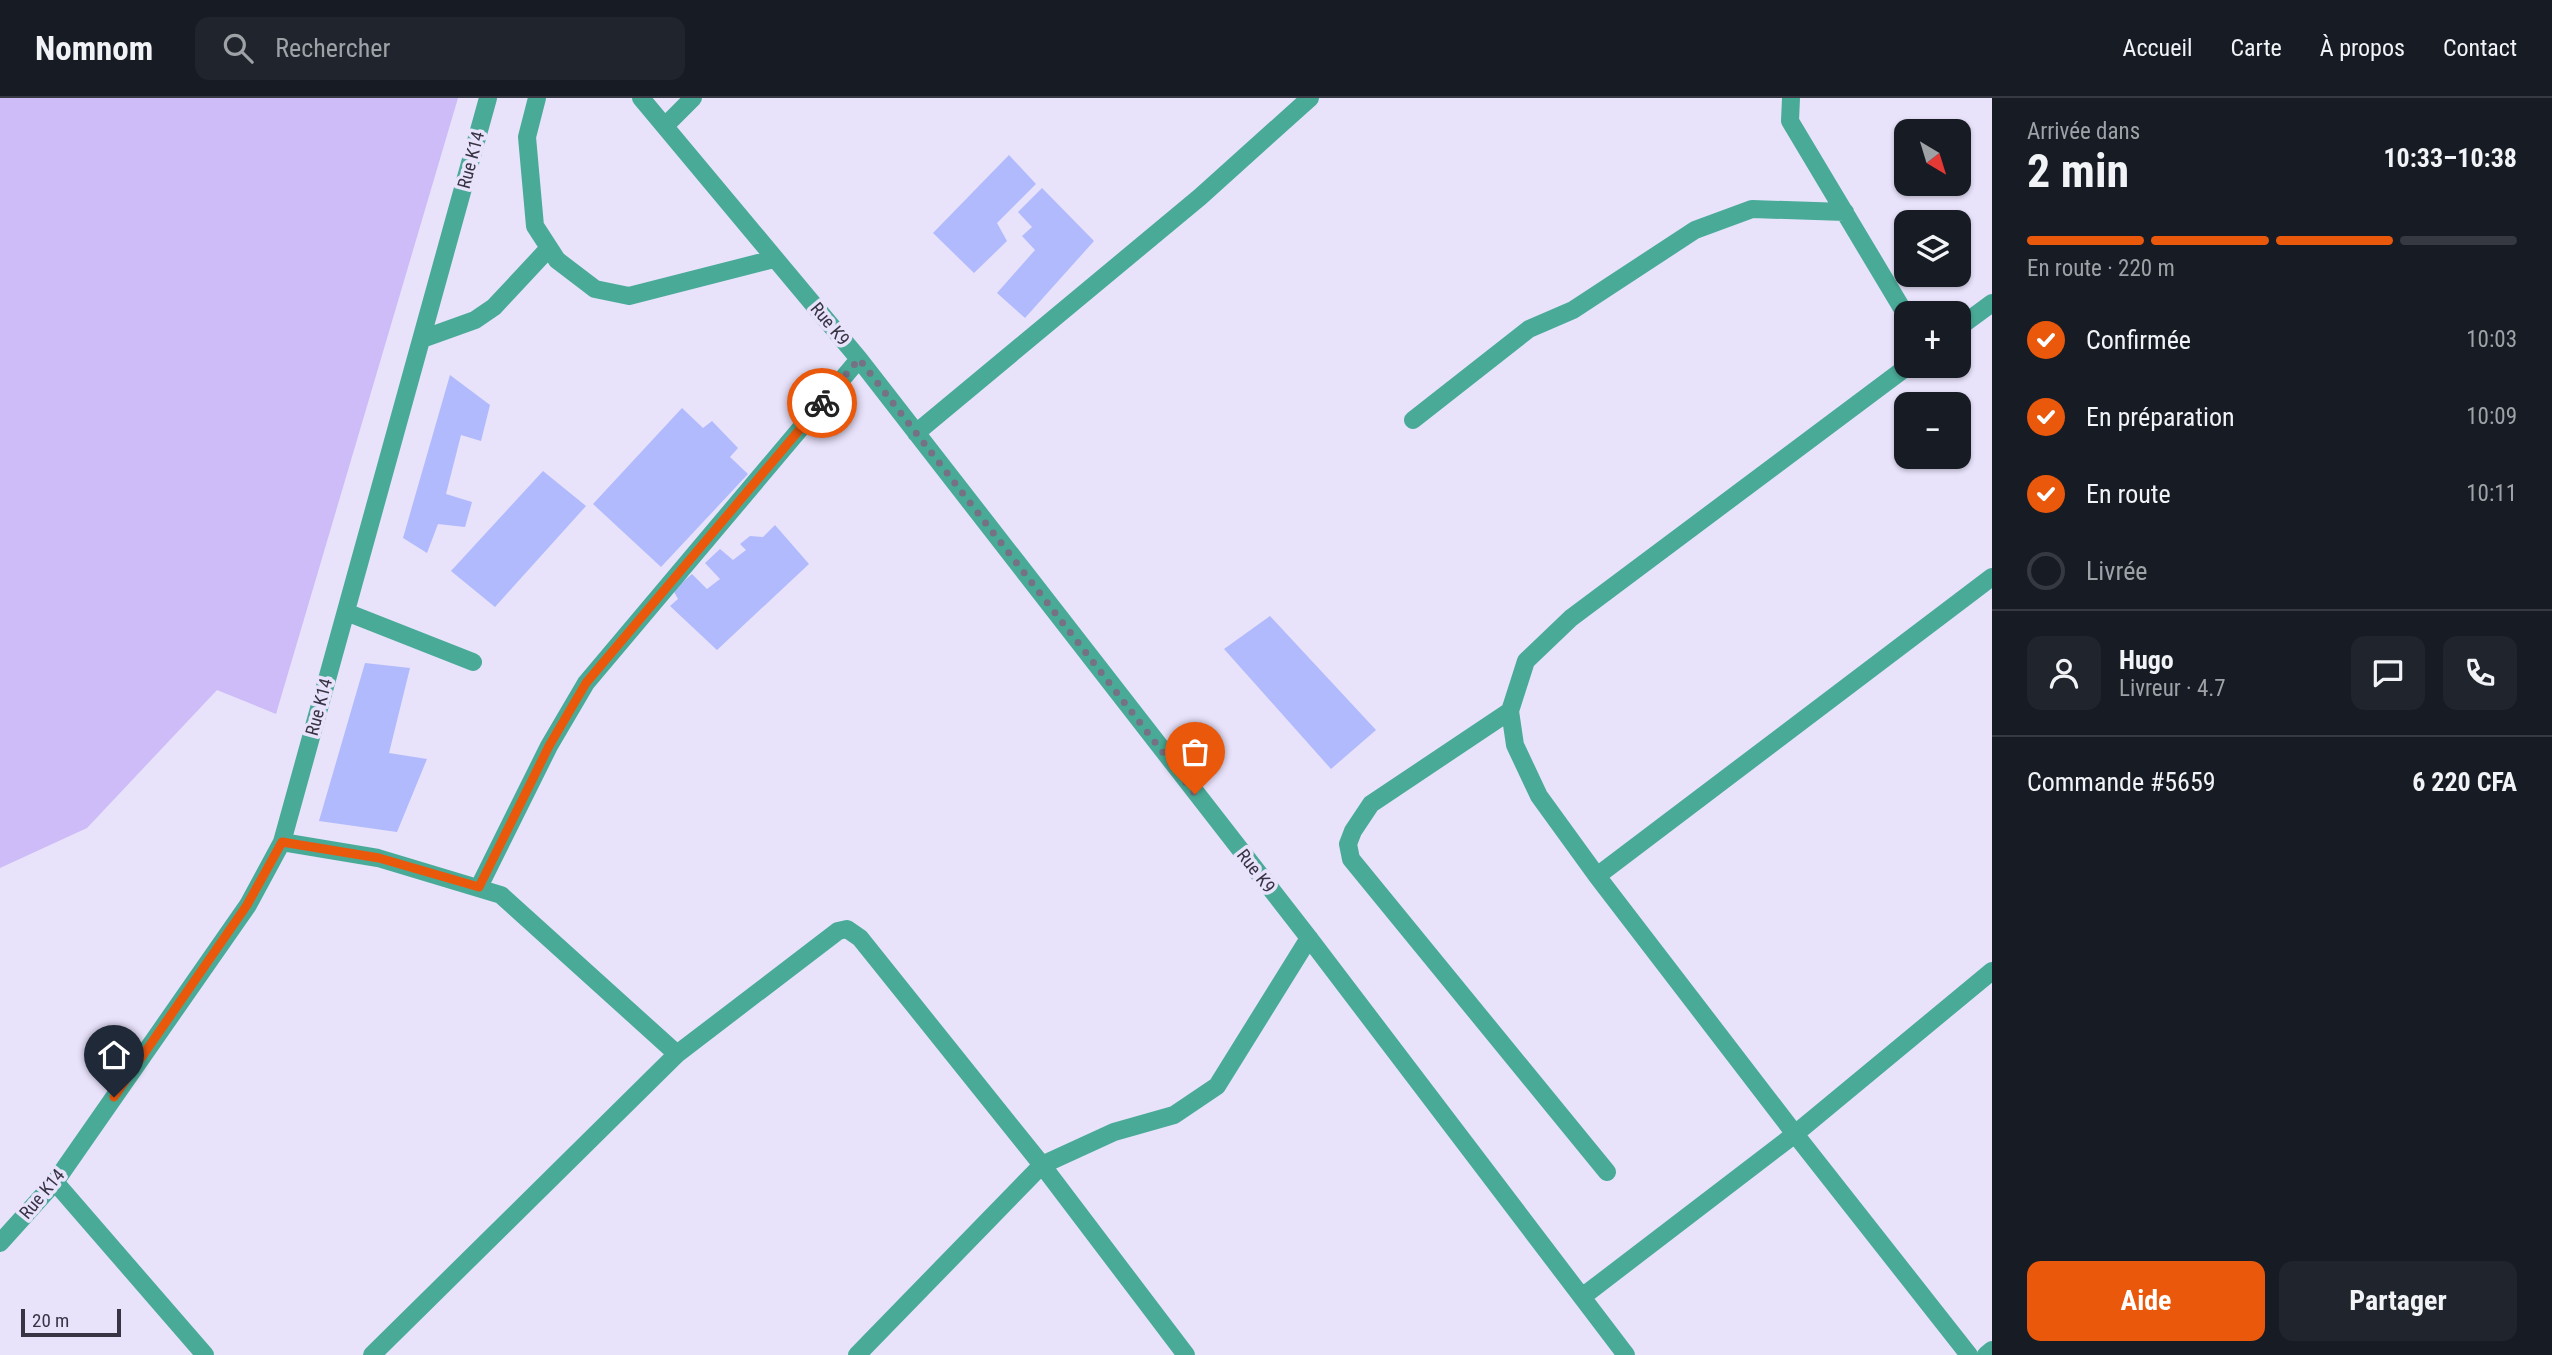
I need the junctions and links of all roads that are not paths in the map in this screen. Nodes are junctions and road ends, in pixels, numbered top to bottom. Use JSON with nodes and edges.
{"nodes":[{"id":1,"x":488,"y":98,"type":"edge"},
{"id":2,"x":537,"y":98,"type":"edge"},
{"id":3,"x":641,"y":98,"type":"edge"},
{"id":4,"x":693,"y":98,"type":"edge"},
{"id":5,"x":1310,"y":98,"type":"edge"},
{"id":6,"x":1791,"y":98,"type":"edge"},
{"id":7,"x":666,"y":125,"type":"junction"},
{"id":8,"x":1845,"y":212,"type":"junction"},
{"id":9,"x":549,"y":248,"type":"junction"},
{"id":10,"x":774,"y":258,"type":"junction"},
{"id":11,"x":1898,"y":301,"type":"edge"},
{"id":12,"x":1992,"y":303,"type":"edge"},
{"id":13,"x":1971,"y":318,"type":"edge"},
{"id":14,"x":422,"y":339,"type":"junction"},
{"id":15,"x":859,"y":359,"type":"junction"},
{"id":16,"x":1894,"y":376,"type":"edge"},
{"id":17,"x":1413,"y":420,"type":"dead end"},
{"id":18,"x":916,"y":433,"type":"junction"},
{"id":19,"x":1992,"y":577,"type":"edge"},
{"id":20,"x":346,"y":612,"type":"junction"},
{"id":21,"x":473,"y":662,"type":"dead end"},
{"id":22,"x":1510,"y":712,"type":"junction"},
{"id":23,"x":282,"y":842,"type":"junction"},
{"id":24,"x":1597,"y":876,"type":"junction"},
{"id":25,"x":479,"y":887,"type":"junction"},
{"id":26,"x":1309,"y":938,"type":"junction"},
{"id":27,"x":1992,"y":971,"type":"edge"},
{"id":28,"x":677,"y":1054,"type":"junction"},
{"id":29,"x":1795,"y":1134,"type":"junction"},
{"id":30,"x":1042,"y":1165,"type":"junction"},
{"id":31,"x":1607,"y":1172,"type":"dead end"},
{"id":32,"x":55,"y":1182,"type":"junction"},
{"id":33,"x":0,"y":1243,"type":"edge"},
{"id":34,"x":1582,"y":1297,"type":"junction"},
{"id":35,"x":1992,"y":1350,"type":"edge"},
{"id":36,"x":205,"y":1355,"type":"edge"},
{"id":37,"x":372,"y":1355,"type":"edge"},
{"id":38,"x":857,"y":1355,"type":"edge"},
{"id":39,"x":1186,"y":1355,"type":"edge"},
{"id":40,"x":1626,"y":1355,"type":"edge"},
{"id":41,"x":1969,"y":1355,"type":"edge"},
{"id":42,"x":1986,"y":1355,"type":"edge"}],
"edges":[{"from":1,"to":14,"type":"street","name":"Rue K14"},
{"from":2,"to":9,"type":"street"},
{"from":3,"to":7,"type":"street","name":"Rue K9"},
{"from":4,"to":7,"type":"street"},
{"from":5,"to":18,"type":"street"},
{"from":6,"to":8,"type":"street"},
{"from":7,"to":10,"type":"street","name":"Rue K9"},
{"from":8,"to":11,"type":"street"},
{"from":8,"to":17,"type":"street"},
{"from":9,"to":10,"type":"street"},
{"from":9,"to":14,"type":"street"},
{"from":10,"to":15,"type":"street","name":"Rue K9"},
{"from":12,"to":13,"type":"street"},
{"from":14,"to":20,"type":"street","name":"Rue K14"},
{"from":15,"to":18,"type":"street","name":"Rue K9"},
{"from":15,"to":25,"type":"street"},
{"from":16,"to":22,"type":"street"},
{"from":18,"to":26,"type":"street","name":"Rue K9"},
{"from":19,"to":24,"type":"street"},
{"from":20,"to":21,"type":"street"},
{"from":20,"to":23,"type":"street","name":"Rue K14"},
{"from":22,"to":24,"type":"street"},
{"from":22,"to":31,"type":"street"},
{"from":23,"to":25,"type":"street"},
{"from":23,"to":32,"type":"street","name":"Rue K14"},
{"from":24,"to":29,"type":"street"},
{"from":25,"to":28,"type":"street"},
{"from":26,"to":30,"type":"street"},
{"from":26,"to":34,"type":"street","name":"Rue K9"},
{"from":27,"to":29,"type":"street"},
{"from":28,"to":30,"type":"street"},
{"from":28,"to":37,"type":"street"},
{"from":29,"to":34,"type":"street"},
{"from":29,"to":41,"type":"street"},
{"from":30,"to":38,"type":"street"},
{"from":30,"to":39,"type":"street"},
{"from":32,"to":33,"type":"street","name":"Rue K14"},
{"from":32,"to":36,"type":"street"},
{"from":34,"to":40,"type":"street","name":"Rue K9"},
{"from":35,"to":42,"type":"street"}]}
